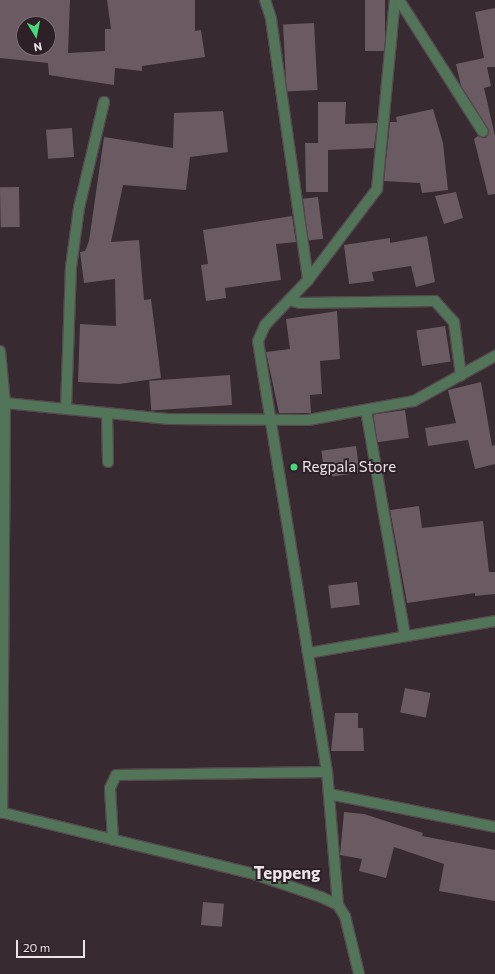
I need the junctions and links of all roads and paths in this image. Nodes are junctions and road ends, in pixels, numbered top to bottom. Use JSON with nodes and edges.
{"nodes":[{"id":1,"x":265,"y":0,"type":"edge"},
{"id":2,"x":395,"y":0,"type":"edge"},
{"id":3,"x":399,"y":0,"type":"edge"},
{"id":4,"x":104,"y":102,"type":"dead end"},
{"id":5,"x":483,"y":132,"type":"dead end"},
{"id":6,"x":308,"y":280,"type":"junction"},
{"id":7,"x":289,"y":300,"type":"junction"},
{"id":8,"x":0,"y":351,"type":"edge"},
{"id":9,"x":495,"y":356,"type":"edge"},
{"id":10,"x":461,"y":376,"type":"junction"},
{"id":11,"x":5,"y":403,"type":"junction"},
{"id":12,"x":66,"y":409,"type":"junction"},
{"id":13,"x":366,"y":410,"type":"junction"},
{"id":14,"x":107,"y":413,"type":"junction"},
{"id":15,"x":270,"y":422,"type":"junction"},
{"id":16,"x":108,"y":462,"type":"dead end"},
{"id":17,"x":495,"y":621,"type":"edge"},
{"id":18,"x":405,"y":636,"type":"junction"},
{"id":19,"x":308,"y":653,"type":"junction"},
{"id":20,"x":327,"y":772,"type":"junction"},
{"id":21,"x":329,"y":794,"type":"junction"},
{"id":22,"x":1,"y":812,"type":"edge"},
{"id":23,"x":495,"y":827,"type":"edge"},
{"id":24,"x":113,"y":840,"type":"junction"},
{"id":25,"x":338,"y":905,"type":"junction"},
{"id":26,"x":359,"y":974,"type":"edge"}],
"edges":[{"from":1,"to":6,"type":"street"},
{"from":2,"to":6,"type":"street"},
{"from":3,"to":5,"type":"street"},
{"from":4,"to":12,"type":"street"},
{"from":6,"to":7,"type":"street"},
{"from":7,"to":10,"type":"street"},
{"from":7,"to":15,"type":"street"},
{"from":8,"to":11,"type":"street"},
{"from":9,"to":10,"type":"street"},
{"from":10,"to":13,"type":"street"},
{"from":11,"to":12,"type":"street"},
{"from":11,"to":22,"type":"street"},
{"from":12,"to":14,"type":"street"},
{"from":13,"to":15,"type":"street"},
{"from":13,"to":18,"type":"street"},
{"from":14,"to":15,"type":"street"},
{"from":14,"to":16,"type":"street"},
{"from":15,"to":19,"type":"street"},
{"from":17,"to":18,"type":"street"},
{"from":18,"to":19,"type":"street"},
{"from":19,"to":20,"type":"street"},
{"from":20,"to":21,"type":"street"},
{"from":20,"to":24,"type":"street"},
{"from":21,"to":23,"type":"street"},
{"from":21,"to":25,"type":"street"},
{"from":22,"to":24,"type":"street"},
{"from":24,"to":25,"type":"street"},
{"from":25,"to":26,"type":"street"}]}
